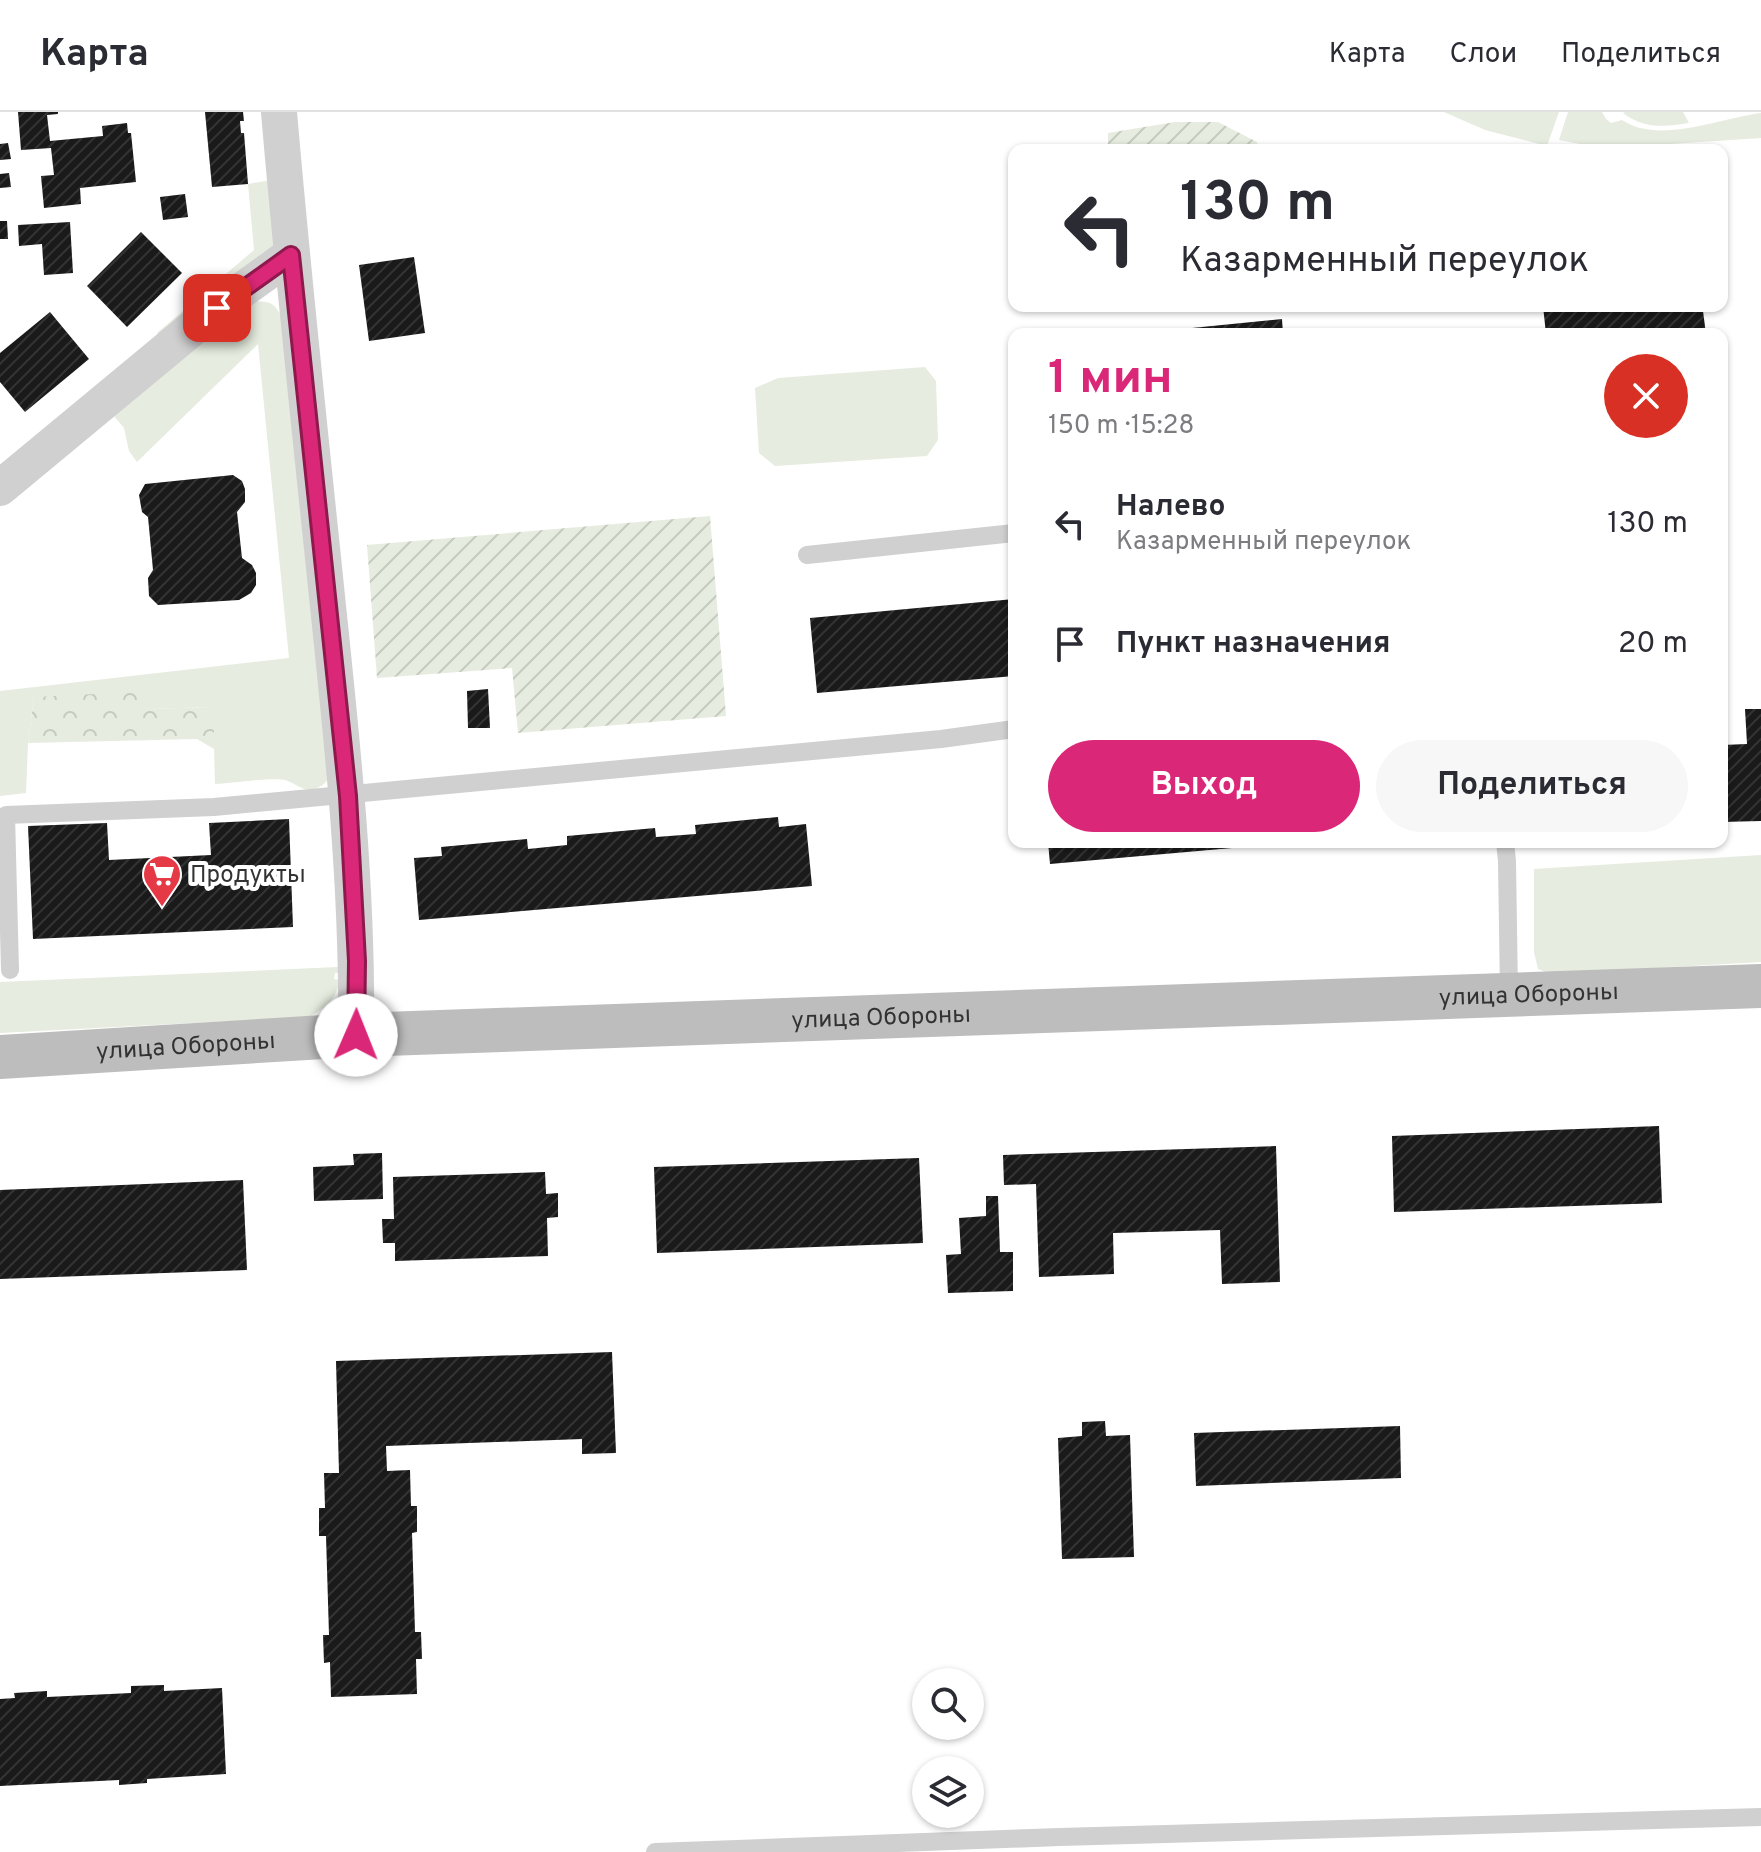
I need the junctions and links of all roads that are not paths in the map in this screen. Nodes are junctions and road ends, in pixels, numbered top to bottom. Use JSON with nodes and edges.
{"nodes":[{"id":1,"x":279,"y":112,"type":"edge"},
{"id":2,"x":291,"y":255,"type":"junction"},
{"id":3,"x":0,"y":488,"type":"edge"},
{"id":4,"x":1008,"y":534,"type":"edge"},
{"id":5,"x":807,"y":555,"type":"dead end"},
{"id":6,"x":1008,"y":730,"type":"edge"},
{"id":7,"x":348,"y":796,"type":"junction"},
{"id":8,"x":1506,"y":848,"type":"edge"},
{"id":9,"x":10,"y":970,"type":"dead end"},
{"id":10,"x":1761,"y":986,"type":"edge"},
{"id":11,"x":1509,"y":994,"type":"junction"},
{"id":12,"x":356,"y":1035,"type":"junction"},
{"id":13,"x":0,"y":1057,"type":"edge"},
{"id":14,"x":1761,"y":1817,"type":"edge"},
{"id":15,"x":655,"y":1852,"type":"edge"}],
"edges":[{"from":1,"to":2,"type":"street"},
{"from":2,"to":3,"type":"street"},
{"from":2,"to":7,"type":"street"},
{"from":4,"to":5,"type":"lane"},
{"from":6,"to":7,"type":"lane"},
{"from":7,"to":9,"type":"lane"},
{"from":7,"to":12,"type":"street"},
{"from":8,"to":11,"type":"lane"},
{"from":10,"to":11,"type":"street","name":"улица Обороны"},
{"from":11,"to":12,"type":"street","name":"улица Обороны"},
{"from":12,"to":13,"type":"street","name":"улица Обороны"},
{"from":14,"to":15,"type":"lane"}]}
